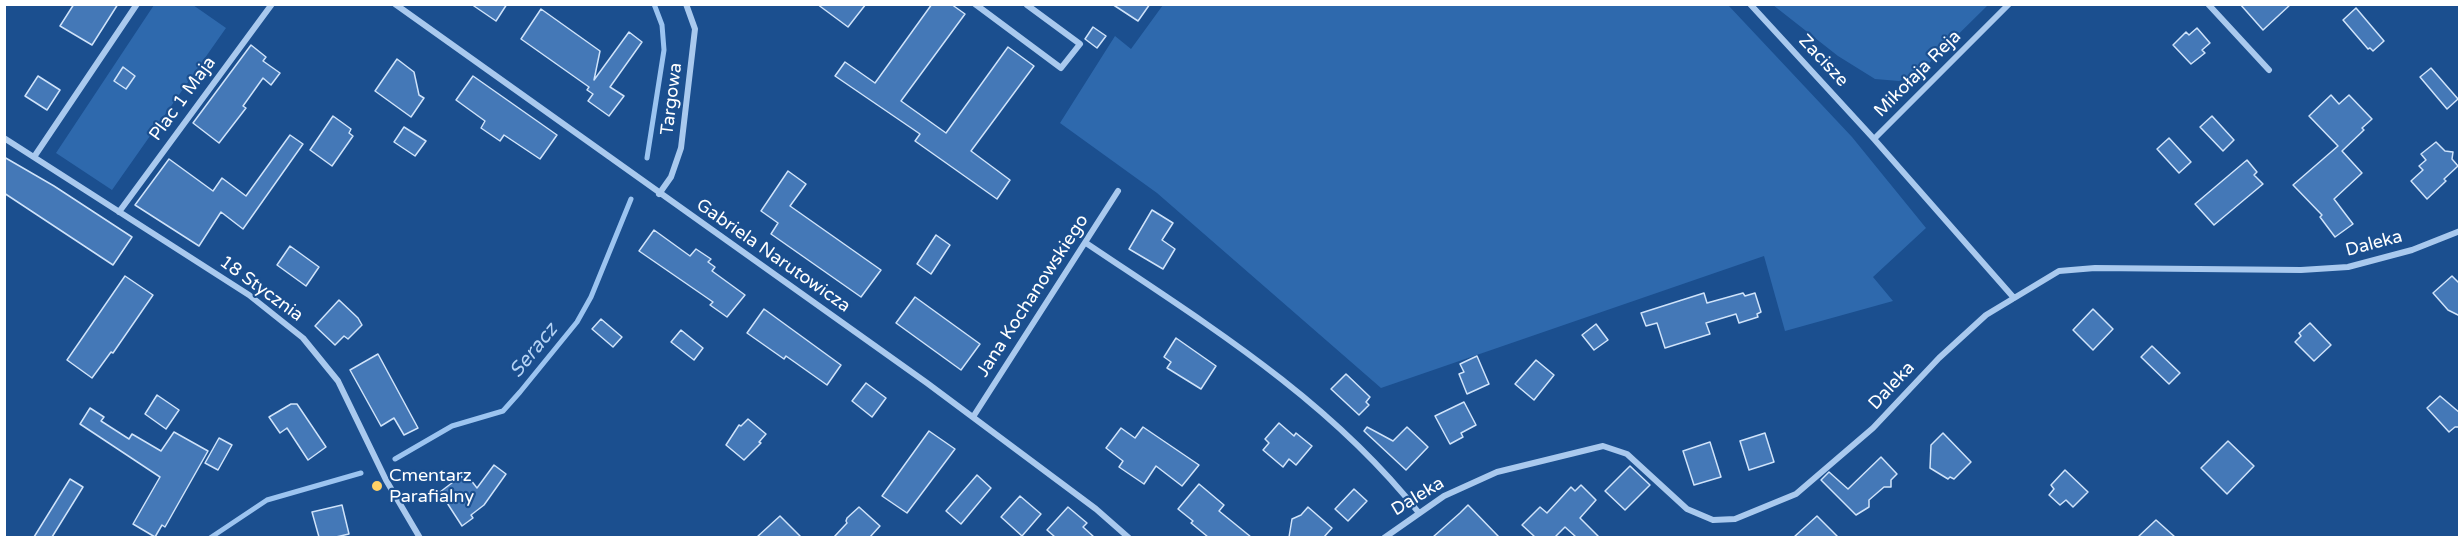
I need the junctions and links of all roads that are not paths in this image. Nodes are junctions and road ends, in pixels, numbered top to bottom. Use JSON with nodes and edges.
{"nodes":[{"id":1,"x":137,"y":4,"type":"edge"},
{"id":2,"x":272,"y":4,"type":"edge"},
{"id":3,"x":395,"y":4,"type":"edge"},
{"id":4,"x":696,"y":4,"type":"edge"},
{"id":5,"x":975,"y":4,"type":"edge"},
{"id":6,"x":1750,"y":4,"type":"edge"},
{"id":7,"x":2009,"y":4,"type":"edge"},
{"id":8,"x":2208,"y":4,"type":"edge"},
{"id":9,"x":1027,"y":5,"type":"edge"},
{"id":10,"x":688,"y":8,"type":"edge"},
{"id":11,"x":2269,"y":70,"type":"dead end"},
{"id":12,"x":4,"y":138,"type":"edge"},
{"id":13,"x":1874,"y":139,"type":"junction"},
{"id":14,"x":34,"y":157,"type":"junction"},
{"id":15,"x":1118,"y":191,"type":"dead end"},
{"id":16,"x":659,"y":194,"type":"junction"},
{"id":17,"x":119,"y":212,"type":"junction"},
{"id":18,"x":2460,"y":231,"type":"edge"},
{"id":19,"x":1086,"y":243,"type":"junction"},
{"id":20,"x":2014,"y":298,"type":"junction"},
{"id":21,"x":973,"y":417,"type":"junction"},
{"id":22,"x":1419,"y":513,"type":"junction"},
{"id":23,"x":420,"y":537,"type":"edge"},
{"id":24,"x":1129,"y":537,"type":"edge"},
{"id":25,"x":1384,"y":537,"type":"edge"}],
"edges":[{"from":1,"to":14,"type":"street"},
{"from":2,"to":17,"type":"street","name":"Plac 1 Maja"},
{"from":3,"to":16,"type":"street","name":"Gabriela Narutowicza"},
{"from":4,"to":10,"type":"street"},
{"from":5,"to":9,"type":"street"},
{"from":6,"to":13,"type":"street","name":"Zacisze"},
{"from":7,"to":13,"type":"street","name":"Mikołaja Reja"},
{"from":8,"to":11,"type":"street"},
{"from":10,"to":16,"type":"street","name":"Targowa"},
{"from":12,"to":14,"type":"street","name":"18 Stycznia"},
{"from":13,"to":20,"type":"street","name":"Zacisze"},
{"from":14,"to":17,"type":"street","name":"18 Stycznia"},
{"from":15,"to":19,"type":"street","name":"Jana Kochanowskiego"},
{"from":16,"to":21,"type":"street","name":"Gabriela Narutowicza"},
{"from":17,"to":23,"type":"street","name":"18 Stycznia"},
{"from":18,"to":20,"type":"street","name":"Daleka"},
{"from":19,"to":21,"type":"street","name":"Jana Kochanowskiego"},
{"from":19,"to":22,"type":"street"},
{"from":20,"to":22,"type":"street","name":"Daleka"},
{"from":21,"to":24,"type":"street","name":"Gabriela Narutowicza"},
{"from":22,"to":25,"type":"street","name":"Daleka"}]}
